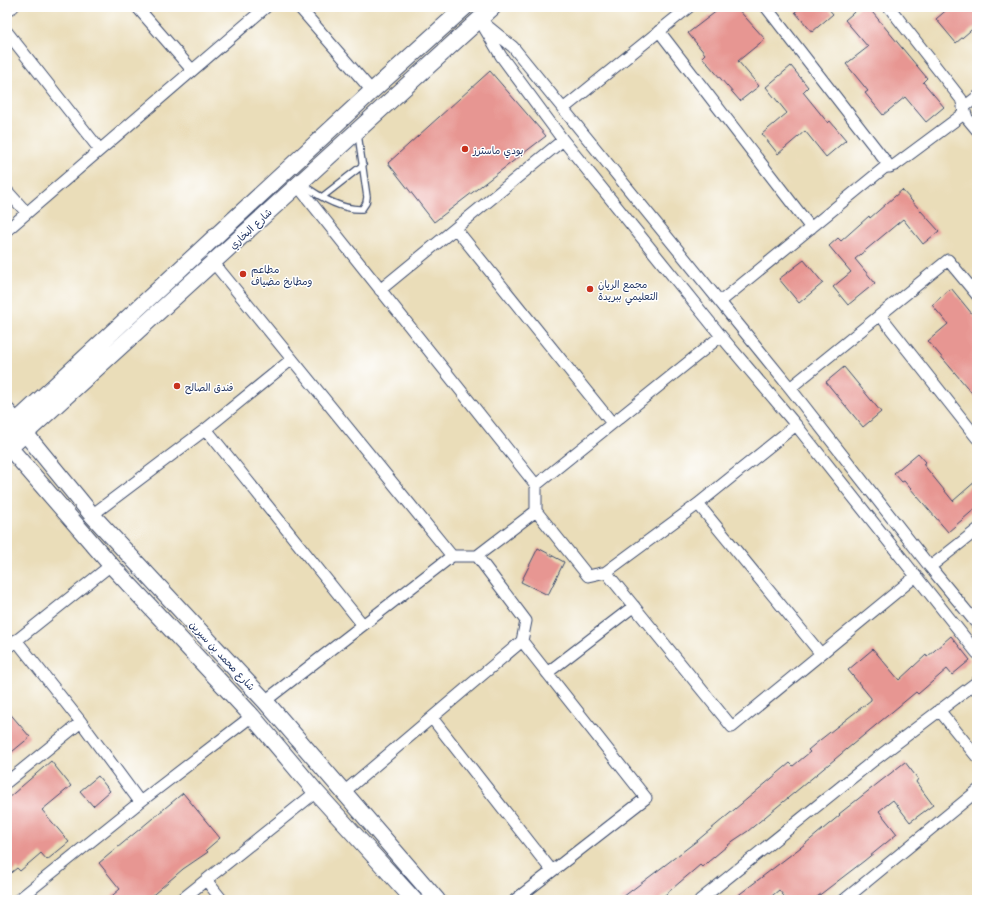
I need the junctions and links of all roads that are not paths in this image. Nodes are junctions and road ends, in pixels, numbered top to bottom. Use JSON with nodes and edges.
{"nodes":[{"id":1,"x":13,"y":7,"type":"edge"},
{"id":2,"x":137,"y":7,"type":"edge"},
{"id":3,"x":266,"y":7,"type":"edge"},
{"id":4,"x":299,"y":7,"type":"edge"},
{"id":5,"x":466,"y":7,"type":"edge"},
{"id":6,"x":493,"y":7,"type":"edge"},
{"id":7,"x":689,"y":7,"type":"edge"},
{"id":8,"x":766,"y":7,"type":"edge"},
{"id":9,"x":889,"y":7,"type":"edge"},
{"id":10,"x":7,"y":10,"type":"edge"},
{"id":11,"x":479,"y":19,"type":"junction"},
{"id":12,"x":659,"y":31,"type":"junction"},
{"id":13,"x":7,"y":32,"type":"edge"},
{"id":14,"x":192,"y":70,"type":"junction"},
{"id":15,"x":372,"y":91,"type":"junction"},
{"id":16,"x":977,"y":97,"type":"edge"},
{"id":17,"x":563,"y":109,"type":"junction"},
{"id":18,"x":964,"y":110,"type":"junction"},
{"id":19,"x":357,"y":130,"type":"junction"},
{"id":20,"x":977,"y":130,"type":"edge"},
{"id":21,"x":564,"y":140,"type":"junction"},
{"id":22,"x":100,"y":150,"type":"junction"},
{"id":23,"x":363,"y":165,"type":"junction"},
{"id":24,"x":890,"y":167,"type":"junction"},
{"id":25,"x":298,"y":184,"type":"junction"},
{"id":26,"x":7,"y":191,"type":"edge"},
{"id":27,"x":322,"y":197,"type":"junction"},
{"id":28,"x":27,"y":213,"type":"junction"},
{"id":29,"x":811,"y":228,"type":"junction"},
{"id":30,"x":456,"y":229,"type":"junction"},
{"id":31,"x":7,"y":230,"type":"edge"},
{"id":32,"x":213,"y":262,"type":"junction"},
{"id":33,"x":380,"y":290,"type":"junction"},
{"id":34,"x":977,"y":295,"type":"edge"},
{"id":35,"x":720,"y":302,"type":"junction"},
{"id":36,"x":880,"y":315,"type":"junction"},
{"id":37,"x":721,"y":336,"type":"junction"},
{"id":38,"x":292,"y":360,"type":"junction"},
{"id":39,"x":790,"y":388,"type":"junction"},
{"id":40,"x":612,"y":423,"type":"junction"},
{"id":41,"x":14,"y":424,"type":"edge"},
{"id":42,"x":796,"y":425,"type":"junction"},
{"id":43,"x":206,"y":429,"type":"junction"},
{"id":44,"x":977,"y":438,"type":"edge"},
{"id":45,"x":8,"y":447,"type":"edge"},
{"id":46,"x":536,"y":485,"type":"junction"},
{"id":47,"x":698,"y":504,"type":"junction"},
{"id":48,"x":536,"y":511,"type":"junction"},
{"id":49,"x":92,"y":515,"type":"junction"},
{"id":50,"x":977,"y":530,"type":"edge"},
{"id":51,"x":452,"y":556,"type":"junction"},
{"id":52,"x":477,"y":556,"type":"junction"},
{"id":53,"x":111,"y":565,"type":"junction"},
{"id":54,"x":930,"y":567,"type":"junction"},
{"id":55,"x":606,"y":572,"type":"junction"},
{"id":56,"x":916,"y":576,"type":"junction"},
{"id":57,"x":634,"y":606,"type":"junction"},
{"id":58,"x":977,"y":624,"type":"edge"},
{"id":59,"x":363,"y":625,"type":"junction"},
{"id":60,"x":16,"y":640,"type":"junction"},
{"id":61,"x":522,"y":641,"type":"junction"},
{"id":62,"x":7,"y":648,"type":"edge"},
{"id":63,"x":977,"y":652,"type":"edge"},
{"id":64,"x":822,"y":654,"type":"junction"},
{"id":65,"x":547,"y":673,"type":"junction"},
{"id":66,"x":977,"y":682,"type":"edge"},
{"id":67,"x":265,"y":701,"type":"junction"},
{"id":68,"x":938,"y":710,"type":"junction"},
{"id":69,"x":252,"y":716,"type":"junction"},
{"id":70,"x":432,"y":718,"type":"junction"},
{"id":71,"x":82,"y":722,"type":"junction"},
{"id":72,"x":977,"y":757,"type":"edge"},
{"id":73,"x":7,"y":782,"type":"edge"},
{"id":74,"x":977,"y":791,"type":"edge"},
{"id":75,"x":316,"y":792,"type":"junction"},
{"id":76,"x":344,"y":792,"type":"junction"},
{"id":77,"x":140,"y":802,"type":"junction"},
{"id":78,"x":552,"y":871,"type":"junction"},
{"id":79,"x":206,"y":880,"type":"junction"},
{"id":80,"x":18,"y":900,"type":"edge"},
{"id":81,"x":181,"y":900,"type":"edge"},
{"id":82,"x":222,"y":900,"type":"edge"},
{"id":83,"x":414,"y":900,"type":"edge"},
{"id":84,"x":437,"y":900,"type":"edge"},
{"id":85,"x":515,"y":900,"type":"edge"},
{"id":86,"x":700,"y":900,"type":"edge"},
{"id":87,"x":844,"y":900,"type":"edge"}],
"edges":[{"from":1,"to":10,"type":"street"},
{"from":2,"to":14,"type":"street"},
{"from":3,"to":14,"type":"street"},
{"from":4,"to":15,"type":"street"},
{"from":5,"to":15,"type":"main road","name":"شارع البخاري"},
{"from":6,"to":11,"type":"main road","name":"شارع البخاري"},
{"from":7,"to":12,"type":"street"},
{"from":8,"to":24,"type":"street"},
{"from":9,"to":18,"type":"street"},
{"from":11,"to":17,"type":"street"},
{"from":11,"to":19,"type":"main road","name":"شارع البخاري"},
{"from":11,"to":21,"type":"street"},
{"from":12,"to":17,"type":"street"},
{"from":12,"to":29,"type":"street"},
{"from":13,"to":22,"type":"street"},
{"from":14,"to":22,"type":"street"},
{"from":15,"to":41,"type":"main road","name":"شارع البخاري"},
{"from":16,"to":18,"type":"street"},
{"from":17,"to":35,"type":"street"},
{"from":18,"to":20,"type":"street"},
{"from":18,"to":24,"type":"street"},
{"from":19,"to":23,"type":"lane"},
{"from":19,"to":25,"type":"main road","name":"شارع البخاري"},
{"from":21,"to":30,"type":"street"},
{"from":21,"to":37,"type":"street"},
{"from":22,"to":28,"type":"street"},
{"from":23,"to":27,"type":"lane"},
{"from":23,"to":27,"type":"lane"},
{"from":24,"to":29,"type":"street"},
{"from":25,"to":27,"type":"lane"},
{"from":25,"to":32,"type":"main road","name":"شارع البخاري"},
{"from":25,"to":33,"type":"street"},
{"from":26,"to":28,"type":"street"},
{"from":28,"to":31,"type":"street"},
{"from":29,"to":35,"type":"street"},
{"from":30,"to":33,"type":"street"},
{"from":30,"to":40,"type":"street"},
{"from":32,"to":38,"type":"street"},
{"from":32,"to":41,"type":"main road","name":"شارع البخاري"},
{"from":33,"to":46,"type":"street"},
{"from":34,"to":36,"type":"street"},
{"from":35,"to":39,"type":"street"},
{"from":36,"to":39,"type":"street"},
{"from":36,"to":44,"type":"street"},
{"from":37,"to":40,"type":"street"},
{"from":37,"to":42,"type":"street"},
{"from":38,"to":43,"type":"street"},
{"from":38,"to":51,"type":"street"},
{"from":39,"to":54,"type":"street"},
{"from":40,"to":46,"type":"street"},
{"from":41,"to":45,"type":"main road","name":"شارع البخاري"},
{"from":41,"to":49,"type":"main road","name":"شارع محمد بن سيرين"},
{"from":42,"to":47,"type":"street"},
{"from":42,"to":56,"type":"street"},
{"from":43,"to":49,"type":"street"},
{"from":43,"to":59,"type":"street"},
{"from":45,"to":53,"type":"main road","name":"شارع محمد بن سيرين"},
{"from":46,"to":48,"type":"street"},
{"from":47,"to":55,"type":"street"},
{"from":47,"to":64,"type":"street"},
{"from":48,"to":52,"type":"street"},
{"from":48,"to":55,"type":"street"},
{"from":49,"to":67,"type":"main road","name":"شارع محمد بن سيرين"},
{"from":50,"to":54,"type":"street"},
{"from":51,"to":52,"type":"street"},
{"from":51,"to":59,"type":"street"},
{"from":52,"to":61,"type":"street"},
{"from":53,"to":60,"type":"street"},
{"from":53,"to":69,"type":"main road","name":"شارع محمد بن سيرين"},
{"from":54,"to":58,"type":"street"},
{"from":55,"to":57,"type":"street"},
{"from":56,"to":63,"type":"street"},
{"from":56,"to":64,"type":"street"},
{"from":57,"to":64,"type":"street"},
{"from":57,"to":65,"type":"street"},
{"from":59,"to":67,"type":"street"},
{"from":60,"to":62,"type":"street"},
{"from":60,"to":71,"type":"street"},
{"from":61,"to":65,"type":"street"},
{"from":61,"to":70,"type":"street"},
{"from":65,"to":78,"type":"street"},
{"from":66,"to":68,"type":"street"},
{"from":67,"to":76,"type":"main road","name":"شارع محمد بن سيرين"},
{"from":68,"to":72,"type":"street"},
{"from":68,"to":86,"type":"street"},
{"from":69,"to":75,"type":"main road","name":"شارع محمد بن سيرين"},
{"from":69,"to":77,"type":"street"},
{"from":70,"to":76,"type":"street"},
{"from":70,"to":78,"type":"street"},
{"from":71,"to":73,"type":"street"},
{"from":71,"to":77,"type":"street"},
{"from":74,"to":87,"type":"street"},
{"from":75,"to":79,"type":"street"},
{"from":75,"to":83,"type":"main road","name":"شارع محمد بن سيرين"},
{"from":76,"to":84,"type":"main road","name":"شارع محمد بن سيرين"},
{"from":77,"to":80,"type":"street"},
{"from":78,"to":85,"type":"street"},
{"from":79,"to":81,"type":"street"},
{"from":79,"to":82,"type":"street"}]}
